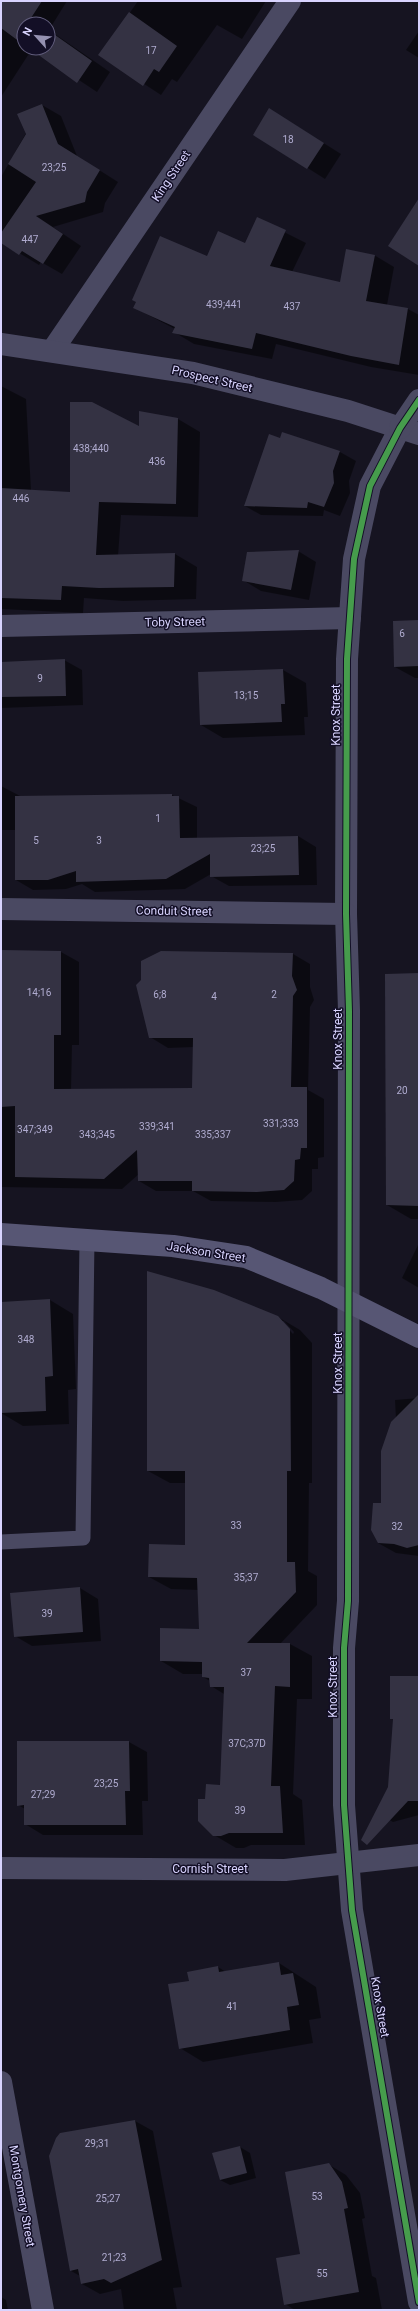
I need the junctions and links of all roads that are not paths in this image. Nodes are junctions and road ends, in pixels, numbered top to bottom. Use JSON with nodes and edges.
{"nodes":[{"id":1,"x":290,"y":1,"type":"edge"},
{"id":2,"x":1,"y":344,"type":"edge"},
{"id":3,"x":52,"y":351,"type":"junction"},
{"id":4,"x":419,"y":400,"type":"edge"},
{"id":5,"x":410,"y":431,"type":"edge"},
{"id":6,"x":350,"y":618,"type":"junction"},
{"id":7,"x":1,"y":626,"type":"edge"},
{"id":8,"x":1,"y":909,"type":"edge"},
{"id":9,"x":346,"y":914,"type":"junction"},
{"id":10,"x":1,"y":1234,"type":"edge"},
{"id":11,"x":87,"y":1240,"type":"junction"},
{"id":12,"x":349,"y":1302,"type":"junction"},
{"id":13,"x":419,"y":1337,"type":"edge"},
{"id":14,"x":1,"y":1542,"type":"edge"},
{"id":15,"x":419,"y":1855,"type":"edge"},
{"id":16,"x":349,"y":1864,"type":"junction"},
{"id":17,"x":1,"y":1868,"type":"edge"},
{"id":18,"x":1,"y":2082,"type":"edge"},
{"id":19,"x":419,"y":2302,"type":"edge"},
{"id":20,"x":43,"y":2310,"type":"edge"}],
"edges":[{"from":1,"to":3,"type":"street","name":"King Street"},
{"from":2,"to":3,"type":"street","name":"Prospect Street"},
{"from":3,"to":5,"type":"street","name":"Prospect Street"},
{"from":4,"to":5,"type":"street","name":"Knox Street"},
{"from":5,"to":6,"type":"street","name":"Knox Street"},
{"from":6,"to":7,"type":"street","name":"Toby Street"},
{"from":6,"to":9,"type":"street","name":"Knox Street"},
{"from":8,"to":9,"type":"street","name":"Conduit Street"},
{"from":9,"to":12,"type":"street","name":"Knox Street"},
{"from":10,"to":11,"type":"main road","name":"Jackson Street"},
{"from":11,"to":12,"type":"main road","name":"Jackson Street"},
{"from":11,"to":14,"type":"lane"},
{"from":12,"to":13,"type":"main road","name":"Jackson Street"},
{"from":12,"to":16,"type":"street","name":"Knox Street"},
{"from":15,"to":16,"type":"street","name":"Cornish Street"},
{"from":16,"to":17,"type":"street","name":"Cornish Street"},
{"from":16,"to":19,"type":"street","name":"Knox Street"},
{"from":18,"to":20,"type":"street","name":"Montgomery Street"}]}
